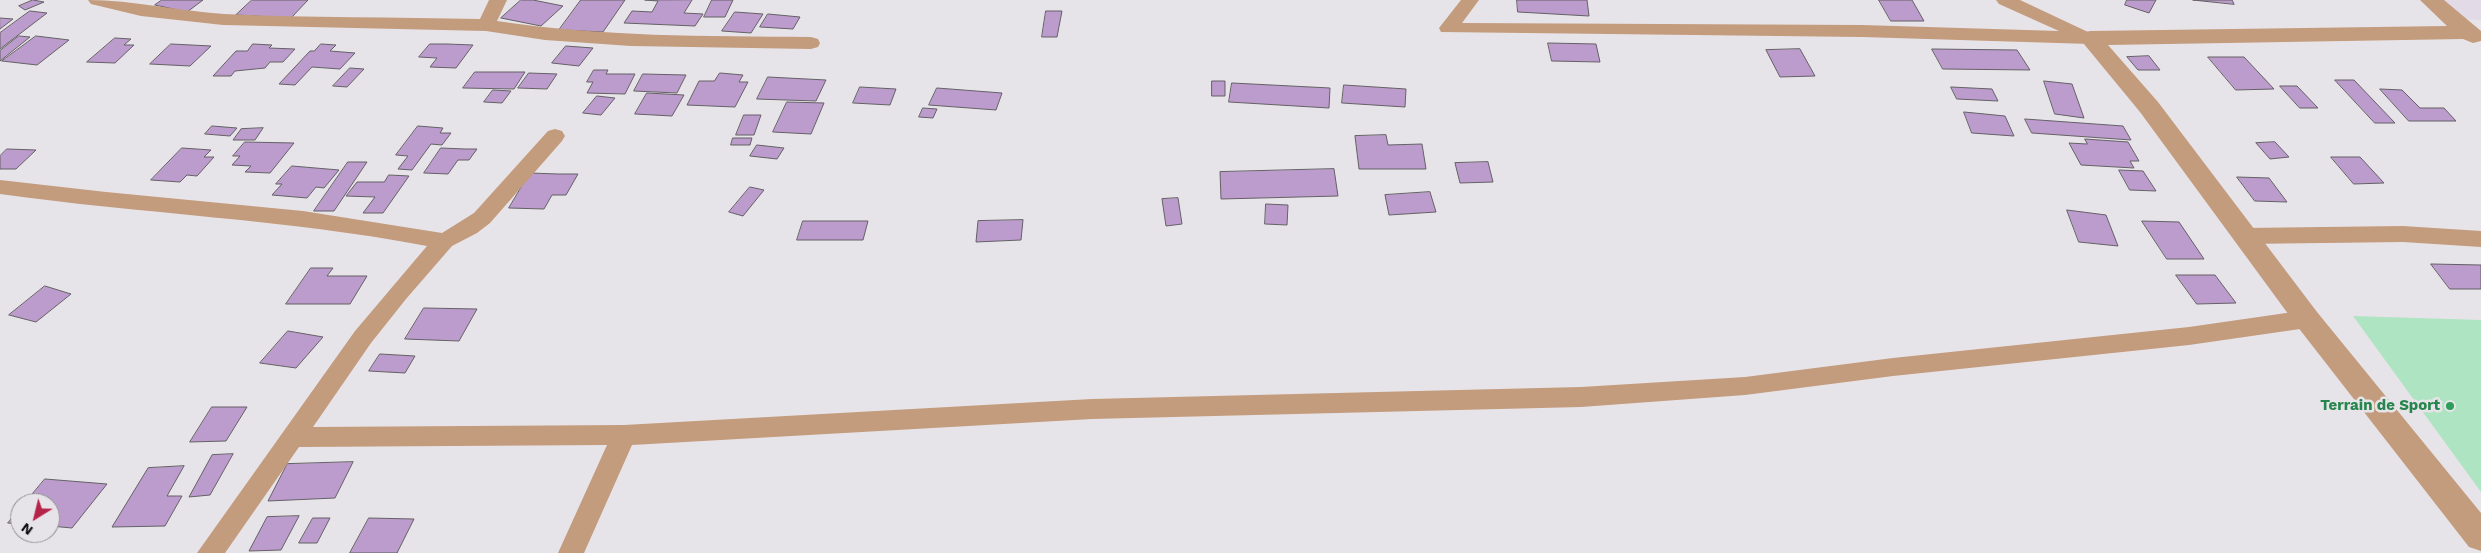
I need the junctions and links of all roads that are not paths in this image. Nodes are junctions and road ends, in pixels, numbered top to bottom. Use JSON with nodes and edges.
{"nodes":[{"id":1,"x":97,"y":0,"type":"edge"},
{"id":2,"x":498,"y":0,"type":"edge"},
{"id":3,"x":1470,"y":0,"type":"edge"},
{"id":4,"x":2005,"y":0,"type":"edge"},
{"id":5,"x":2431,"y":0,"type":"edge"},
{"id":6,"x":486,"y":25,"type":"junction"},
{"id":7,"x":2476,"y":36,"type":"edge"},
{"id":8,"x":2090,"y":38,"type":"junction"},
{"id":9,"x":812,"y":43,"type":"dead end"},
{"id":10,"x":555,"y":136,"type":"dead end"},
{"id":11,"x":0,"y":187,"type":"edge"},
{"id":12,"x":2244,"y":236,"type":"junction"},
{"id":13,"x":2481,"y":239,"type":"edge"},
{"id":14,"x":444,"y":241,"type":"junction"},
{"id":15,"x":2308,"y":319,"type":"junction"},
{"id":16,"x":624,"y":435,"type":"junction"},
{"id":17,"x":292,"y":437,"type":"junction"},
{"id":18,"x":2481,"y":537,"type":"edge"},
{"id":19,"x":210,"y":553,"type":"edge"},
{"id":20,"x":571,"y":553,"type":"edge"}],
"edges":[{"from":1,"to":6,"type":"street"},
{"from":2,"to":6,"type":"street"},
{"from":3,"to":8,"type":"street"},
{"from":4,"to":8,"type":"street"},
{"from":5,"to":7,"type":"street"},
{"from":6,"to":9,"type":"street"},
{"from":7,"to":8,"type":"street"},
{"from":8,"to":12,"type":"street"},
{"from":10,"to":14,"type":"street"},
{"from":11,"to":14,"type":"street"},
{"from":12,"to":13,"type":"street"},
{"from":12,"to":15,"type":"street"},
{"from":14,"to":17,"type":"street"},
{"from":15,"to":16,"type":"street"},
{"from":15,"to":18,"type":"street"},
{"from":16,"to":17,"type":"street"},
{"from":16,"to":20,"type":"street"},
{"from":17,"to":19,"type":"street"}]}
